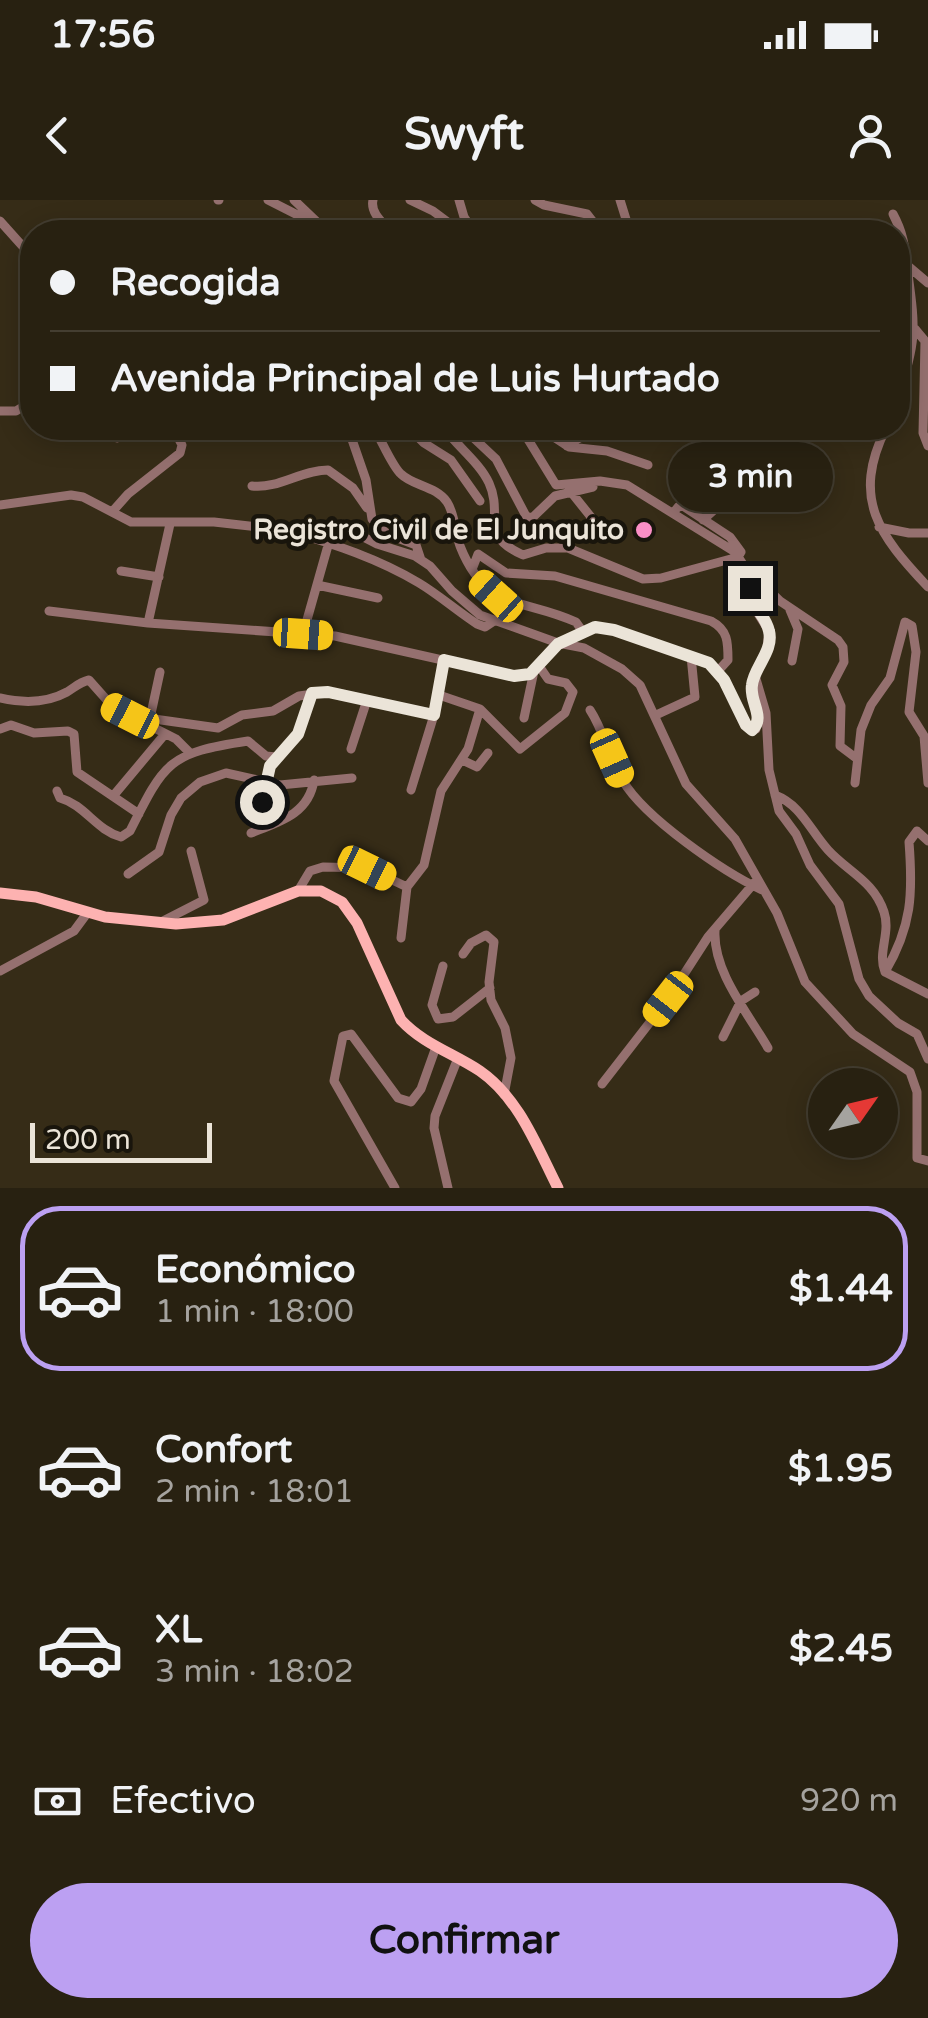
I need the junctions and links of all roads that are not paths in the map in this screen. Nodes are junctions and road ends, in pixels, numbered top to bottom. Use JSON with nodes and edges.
{"nodes":[{"id":1,"x":268,"y":200,"type":"edge"},
{"id":2,"x":294,"y":200,"type":"edge"},
{"id":3,"x":410,"y":200,"type":"edge"},
{"id":4,"x":536,"y":200,"type":"edge"},
{"id":5,"x":893,"y":214,"type":"dead end"},
{"id":6,"x":307,"y":220,"type":"edge"},
{"id":7,"x":316,"y":220,"type":"edge"},
{"id":8,"x":444,"y":220,"type":"edge"},
{"id":9,"x":592,"y":220,"type":"edge"},
{"id":10,"x":896,"y":220,"type":"edge"},
{"id":11,"x":0,"y":221,"type":"edge"},
{"id":12,"x":20,"y":243,"type":"edge"},
{"id":13,"x":910,"y":282,"type":"edge"},
{"id":14,"x":910,"y":324,"type":"edge"},
{"id":15,"x":916,"y":328,"type":"junction"},
{"id":16,"x":910,"y":360,"type":"edge"},
{"id":17,"x":179,"y":440,"type":"edge"},
{"id":18,"x":352,"y":440,"type":"edge"},
{"id":19,"x":381,"y":440,"type":"edge"},
{"id":20,"x":421,"y":440,"type":"edge"},
{"id":21,"x":454,"y":440,"type":"edge"},
{"id":22,"x":475,"y":440,"type":"edge"},
{"id":23,"x":528,"y":440,"type":"edge"},
{"id":24,"x":558,"y":440,"type":"edge"},
{"id":25,"x":577,"y":440,"type":"edge"},
{"id":26,"x":798,"y":440,"type":"edge"},
{"id":27,"x":880,"y":440,"type":"edge"},
{"id":28,"x":567,"y":446,"type":"junction"},
{"id":29,"x":928,"y":446,"type":"edge"},
{"id":30,"x":648,"y":466,"type":"dead end"},
{"id":31,"x":615,"y":482,"type":"junction"},
{"id":32,"x":252,"y":486,"type":"dead end"},
{"id":33,"x":571,"y":492,"type":"junction"},
{"id":34,"x":480,"y":501,"type":"dead end"},
{"id":35,"x":0,"y":505,"type":"edge"},
{"id":36,"x":368,"y":510,"type":"junction"},
{"id":37,"x":112,"y":512,"type":"junction"},
{"id":38,"x":674,"y":512,"type":"junction"},
{"id":39,"x":591,"y":517,"type":"dead end"},
{"id":40,"x":703,"y":520,"type":"junction"},
{"id":41,"x":170,"y":524,"type":"junction"},
{"id":42,"x":879,"y":527,"type":"junction"},
{"id":43,"x":282,"y":529,"type":"junction"},
{"id":44,"x":928,"y":533,"type":"edge"},
{"id":45,"x":328,"y":542,"type":"junction"},
{"id":46,"x":421,"y":560,"type":"junction"},
{"id":47,"x":741,"y":561,"type":"junction"},
{"id":48,"x":473,"y":567,"type":"junction"},
{"id":49,"x":121,"y":571,"type":"dead end"},
{"id":50,"x":159,"y":576,"type":"junction"},
{"id":51,"x":316,"y":585,"type":"junction"},
{"id":52,"x":928,"y":588,"type":"edge"},
{"id":53,"x":378,"y":598,"type":"dead end"},
{"id":54,"x":788,"y":608,"type":"junction"},
{"id":55,"x":49,"y":610,"type":"dead end"},
{"id":56,"x":494,"y":621,"type":"junction"},
{"id":57,"x":148,"y":623,"type":"junction"},
{"id":58,"x":583,"y":632,"type":"junction"},
{"id":59,"x":303,"y":634,"type":"junction"},
{"id":60,"x":558,"y":644,"type":"junction"},
{"id":61,"x":692,"y":656,"type":"junction"},
{"id":62,"x":444,"y":660,"type":"junction"},
{"id":63,"x":792,"y":660,"type":"dead end"},
{"id":64,"x":536,"y":668,"type":"junction"},
{"id":65,"x":718,"y":671,"type":"junction"},
{"id":66,"x":160,"y":672,"type":"dead end"},
{"id":67,"x":755,"y":676,"type":"junction"},
{"id":68,"x":312,"y":693,"type":"junction"},
{"id":69,"x":438,"y":696,"type":"junction"},
{"id":70,"x":0,"y":698,"type":"edge"},
{"id":71,"x":367,"y":700,"type":"junction"},
{"id":72,"x":480,"y":708,"type":"junction"},
{"id":73,"x":590,"y":710,"type":"dead end"},
{"id":74,"x":434,"y":715,"type":"junction"},
{"id":75,"x":656,"y":715,"type":"junction"},
{"id":76,"x":524,"y":718,"type":"dead end"},
{"id":77,"x":148,"y":726,"type":"junction"},
{"id":78,"x":203,"y":727,"type":"junction"},
{"id":79,"x":0,"y":729,"type":"edge"},
{"id":80,"x":165,"y":734,"type":"junction"},
{"id":81,"x":205,"y":748,"type":"junction"},
{"id":82,"x":351,"y":749,"type":"dead end"},
{"id":83,"x":189,"y":752,"type":"junction"},
{"id":84,"x":488,"y":753,"type":"dead end"},
{"id":85,"x":276,"y":757,"type":"junction"},
{"id":86,"x":856,"y":758,"type":"junction"},
{"id":87,"x":462,"y":760,"type":"junction"},
{"id":88,"x":352,"y":778,"type":"dead end"},
{"id":89,"x":314,"y":780,"type":"junction"},
{"id":90,"x":927,"y":780,"type":"edge"},
{"id":91,"x":264,"y":783,"type":"junction"},
{"id":92,"x":855,"y":783,"type":"dead end"},
{"id":93,"x":57,"y":790,"type":"dead end"},
{"id":94,"x":412,"y":790,"type":"dead end"},
{"id":95,"x":114,"y":796,"type":"junction"},
{"id":96,"x":775,"y":796,"type":"junction"},
{"id":97,"x":262,"y":802,"type":"dead end"},
{"id":98,"x":138,"y":814,"type":"junction"},
{"id":99,"x":251,"y":833,"type":"dead end"},
{"id":100,"x":928,"y":842,"type":"edge"},
{"id":101,"x":191,"y":851,"type":"dead end"},
{"id":102,"x":128,"y":874,"type":"dead end"},
{"id":103,"x":754,"y":882,"type":"junction"},
{"id":104,"x":406,"y":887,"type":"junction"},
{"id":105,"x":298,"y":892,"type":"junction"},
{"id":106,"x":0,"y":894,"type":"edge"},
{"id":107,"x":88,"y":912,"type":"junction"},
{"id":108,"x":158,"y":923,"type":"junction"},
{"id":109,"x":716,"y":928,"type":"junction"},
{"id":110,"x":401,"y":938,"type":"dead end"},
{"id":111,"x":463,"y":954,"type":"dead end"},
{"id":112,"x":443,"y":966,"type":"dead end"},
{"id":113,"x":0,"y":971,"type":"edge"},
{"id":114,"x":885,"y":972,"type":"junction"},
{"id":115,"x":490,"y":988,"type":"junction"},
{"id":116,"x":755,"y":992,"type":"dead end"},
{"id":117,"x":928,"y":994,"type":"edge"},
{"id":118,"x":741,"y":1001,"type":"junction"},
{"id":119,"x":723,"y":1038,"type":"dead end"},
{"id":120,"x":436,"y":1047,"type":"junction"},
{"id":121,"x":768,"y":1048,"type":"dead end"},
{"id":122,"x":458,"y":1058,"type":"junction"},
{"id":123,"x":928,"y":1058,"type":"edge"},
{"id":124,"x":602,"y":1084,"type":"dead end"},
{"id":125,"x":504,"y":1095,"type":"junction"},
{"id":126,"x":928,"y":1161,"type":"edge"},
{"id":127,"x":395,"y":1188,"type":"edge"},
{"id":128,"x":448,"y":1188,"type":"edge"},
{"id":129,"x":558,"y":1188,"type":"edge"}],
"edges":[{"from":1,"to":6,"type":"street"},
{"from":2,"to":7,"type":"street"},
{"from":3,"to":8,"type":"street"},
{"from":4,"to":9,"type":"street"},
{"from":5,"to":10,"type":"street"},
{"from":11,"to":12,"type":"street"},
{"from":13,"to":15,"type":"street"},
{"from":14,"to":15,"type":"street"},
{"from":15,"to":16,"type":"street"},
{"from":15,"to":29,"type":"street"},
{"from":17,"to":37,"type":"street"},
{"from":18,"to":36,"type":"street"},
{"from":19,"to":48,"type":"street"},
{"from":20,"to":34,"type":"street"},
{"from":21,"to":47,"type":"street"},
{"from":22,"to":33,"type":"street"},
{"from":23,"to":31,"type":"street"},
{"from":24,"to":28,"type":"street"},
{"from":25,"to":28,"type":"street"},
{"from":26,"to":40,"type":"street"},
{"from":27,"to":42,"type":"street"},
{"from":28,"to":30,"type":"street"},
{"from":31,"to":33,"type":"street"},
{"from":31,"to":38,"type":"street"},
{"from":32,"to":36,"type":"street"},
{"from":33,"to":39,"type":"street"},
{"from":35,"to":37,"type":"street"},
{"from":36,"to":46,"type":"street"},
{"from":37,"to":41,"type":"street"},
{"from":38,"to":40,"type":"street"},
{"from":38,"to":47,"type":"street"},
{"from":40,"to":47,"type":"street"},
{"from":41,"to":43,"type":"street"},
{"from":41,"to":50,"type":"street"},
{"from":42,"to":44,"type":"street"},
{"from":42,"to":52,"type":"street"},
{"from":43,"to":45,"type":"street"},
{"from":43,"to":46,"type":"street"},
{"from":45,"to":51,"type":"street"},
{"from":45,"to":56,"type":"street"},
{"from":46,"to":56,"type":"street"},
{"from":47,"to":54,"type":"street"},
{"from":47,"to":67,"type":"street"},
{"from":48,"to":58,"type":"street"},
{"from":48,"to":65,"type":"street"},
{"from":49,"to":50,"type":"street"},
{"from":50,"to":57,"type":"street"},
{"from":51,"to":53,"type":"street"},
{"from":51,"to":59,"type":"street"},
{"from":54,"to":63,"type":"street"},
{"from":54,"to":86,"type":"street"},
{"from":55,"to":57,"type":"street"},
{"from":56,"to":60,"type":"street"},
{"from":57,"to":59,"type":"street"},
{"from":58,"to":60,"type":"street"},
{"from":58,"to":61,"type":"street"},
{"from":59,"to":62,"type":"street"},
{"from":60,"to":64,"type":"street"},
{"from":60,"to":75,"type":"street"},
{"from":61,"to":65,"type":"street"},
{"from":61,"to":75,"type":"street"},
{"from":62,"to":64,"type":"street"},
{"from":62,"to":69,"type":"street"},
{"from":64,"to":72,"type":"street"},
{"from":64,"to":76,"type":"street"},
{"from":65,"to":67,"type":"street"},
{"from":66,"to":77,"type":"street"},
{"from":67,"to":96,"type":"street"},
{"from":68,"to":71,"type":"street"},
{"from":68,"to":78,"type":"street"},
{"from":68,"to":85,"type":"street"},
{"from":69,"to":72,"type":"street"},
{"from":69,"to":74,"type":"street"},
{"from":70,"to":77,"type":"street"},
{"from":71,"to":74,"type":"street"},
{"from":71,"to":82,"type":"street"},
{"from":72,"to":87,"type":"street"},
{"from":73,"to":103,"type":"street"},
{"from":74,"to":94,"type":"street"},
{"from":75,"to":103,"type":"street"},
{"from":77,"to":78,"type":"street"},
{"from":77,"to":80,"type":"street"},
{"from":78,"to":81,"type":"street"},
{"from":79,"to":95,"type":"street"},
{"from":80,"to":83,"type":"street"},
{"from":80,"to":95,"type":"street"},
{"from":81,"to":83,"type":"street"},
{"from":81,"to":85,"type":"street"},
{"from":83,"to":98,"type":"street"},
{"from":84,"to":87,"type":"street"},
{"from":85,"to":91,"type":"street"},
{"from":86,"to":90,"type":"street"},
{"from":86,"to":92,"type":"street"},
{"from":87,"to":104,"type":"street"},
{"from":88,"to":89,"type":"street"},
{"from":89,"to":91,"type":"street"},
{"from":89,"to":99,"type":"street"},
{"from":91,"to":97,"type":"street"},
{"from":91,"to":102,"type":"street"},
{"from":93,"to":98,"type":"street"},
{"from":95,"to":98,"type":"street"},
{"from":96,"to":114,"type":"street"},
{"from":96,"to":123,"type":"street"},
{"from":100,"to":114,"type":"street"},
{"from":101,"to":108,"type":"street"},
{"from":103,"to":109,"type":"street"},
{"from":103,"to":126,"type":"street"},
{"from":104,"to":105,"type":"street"},
{"from":104,"to":110,"type":"street"},
{"from":105,"to":108,"type":"main road"},
{"from":105,"to":120,"type":"main road"},
{"from":106,"to":107,"type":"main road"},
{"from":107,"to":108,"type":"main road"},
{"from":107,"to":113,"type":"street"},
{"from":109,"to":118,"type":"street"},
{"from":109,"to":124,"type":"street"},
{"from":111,"to":115,"type":"street"},
{"from":112,"to":115,"type":"street"},
{"from":114,"to":117,"type":"street"},
{"from":115,"to":125,"type":"street"},
{"from":116,"to":118,"type":"street"},
{"from":118,"to":119,"type":"street"},
{"from":118,"to":121,"type":"street"},
{"from":120,"to":122,"type":"main road"},
{"from":120,"to":127,"type":"street"},
{"from":122,"to":125,"type":"main road"},
{"from":122,"to":128,"type":"street"},
{"from":125,"to":129,"type":"main road"}]}
